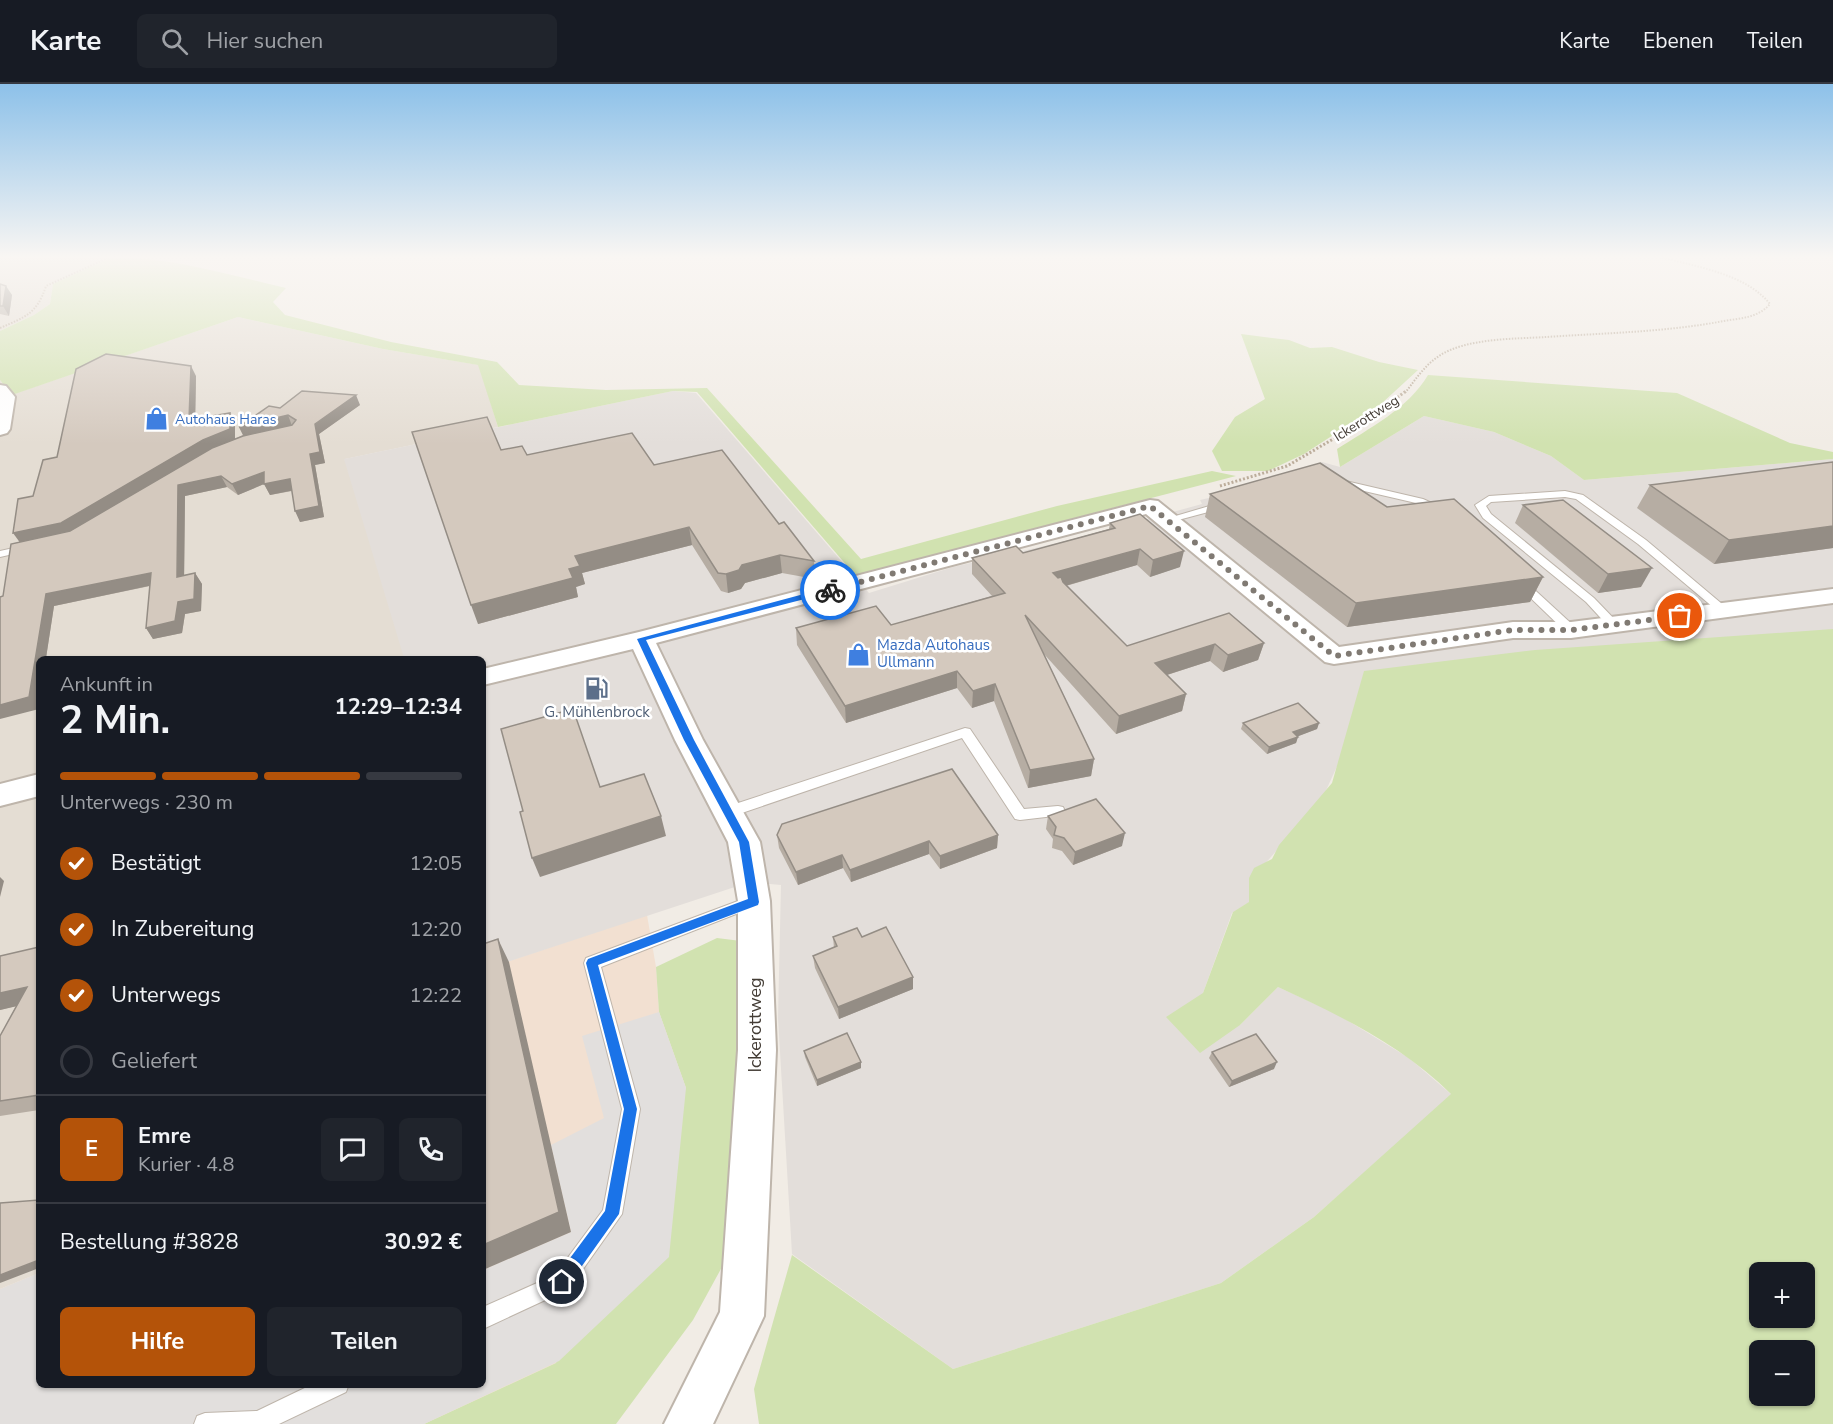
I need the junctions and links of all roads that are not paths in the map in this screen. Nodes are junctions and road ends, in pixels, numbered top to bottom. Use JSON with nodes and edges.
{"nodes":[{"id":1,"x":0,"y":390,"type":"edge"},
{"id":2,"x":2,"y":422,"type":"edge"},
{"id":3,"x":1326,"y":479,"type":"edge"},
{"id":4,"x":1232,"y":502,"type":"edge"},
{"id":5,"x":1451,"y":518,"type":"edge"},
{"id":6,"x":1167,"y":520,"type":"junction"},
{"id":7,"x":41,"y":545,"type":"edge"},
{"id":8,"x":0,"y":554,"type":"edge"},
{"id":9,"x":1509,"y":572,"type":"edge"},
{"id":10,"x":1833,"y":596,"type":"edge"},
{"id":11,"x":1724,"y":611,"type":"junction"},
{"id":12,"x":1614,"y":625,"type":"junction"},
{"id":13,"x":1571,"y":630,"type":"junction"},
{"id":14,"x":641,"y":639,"type":"junction"},
{"id":15,"x":486,"y":676,"type":"edge"},
{"id":16,"x":36,"y":786,"type":"edge"},
{"id":17,"x":0,"y":795,"type":"edge"},
{"id":18,"x":1058,"y":811,"type":"edge"},
{"id":19,"x":728,"y":812,"type":"junction"},
{"id":20,"x":754,"y":902,"type":"junction"},
{"id":21,"x":486,"y":1317,"type":"edge"},
{"id":22,"x":330,"y":1388,"type":"edge"},
{"id":23,"x":205,"y":1424,"type":"edge"},
{"id":24,"x":688,"y":1424,"type":"edge"}],
"edges":[{"from":1,"to":2,"type":"street"},
{"from":3,"to":5,"type":"lane"},
{"from":4,"to":6,"type":"lane"},
{"from":6,"to":13,"type":"street"},
{"from":6,"to":14,"type":"street"},
{"from":7,"to":8,"type":"lane"},
{"from":9,"to":13,"type":"lane"},
{"from":10,"to":11,"type":"street"},
{"from":11,"to":12,"type":"street"},
{"from":11,"to":12,"type":"lane"},
{"from":12,"to":13,"type":"street"},
{"from":14,"to":15,"type":"street"},
{"from":14,"to":19,"type":"street","name":"Ickerottweg"},
{"from":16,"to":17,"type":"street"},
{"from":18,"to":19,"type":"lane"},
{"from":19,"to":20,"type":"street","name":"Ickerottweg"},
{"from":20,"to":21,"type":"lane"},
{"from":20,"to":24,"type":"street","name":"Ickerottweg"},
{"from":22,"to":23,"type":"lane"}]}
